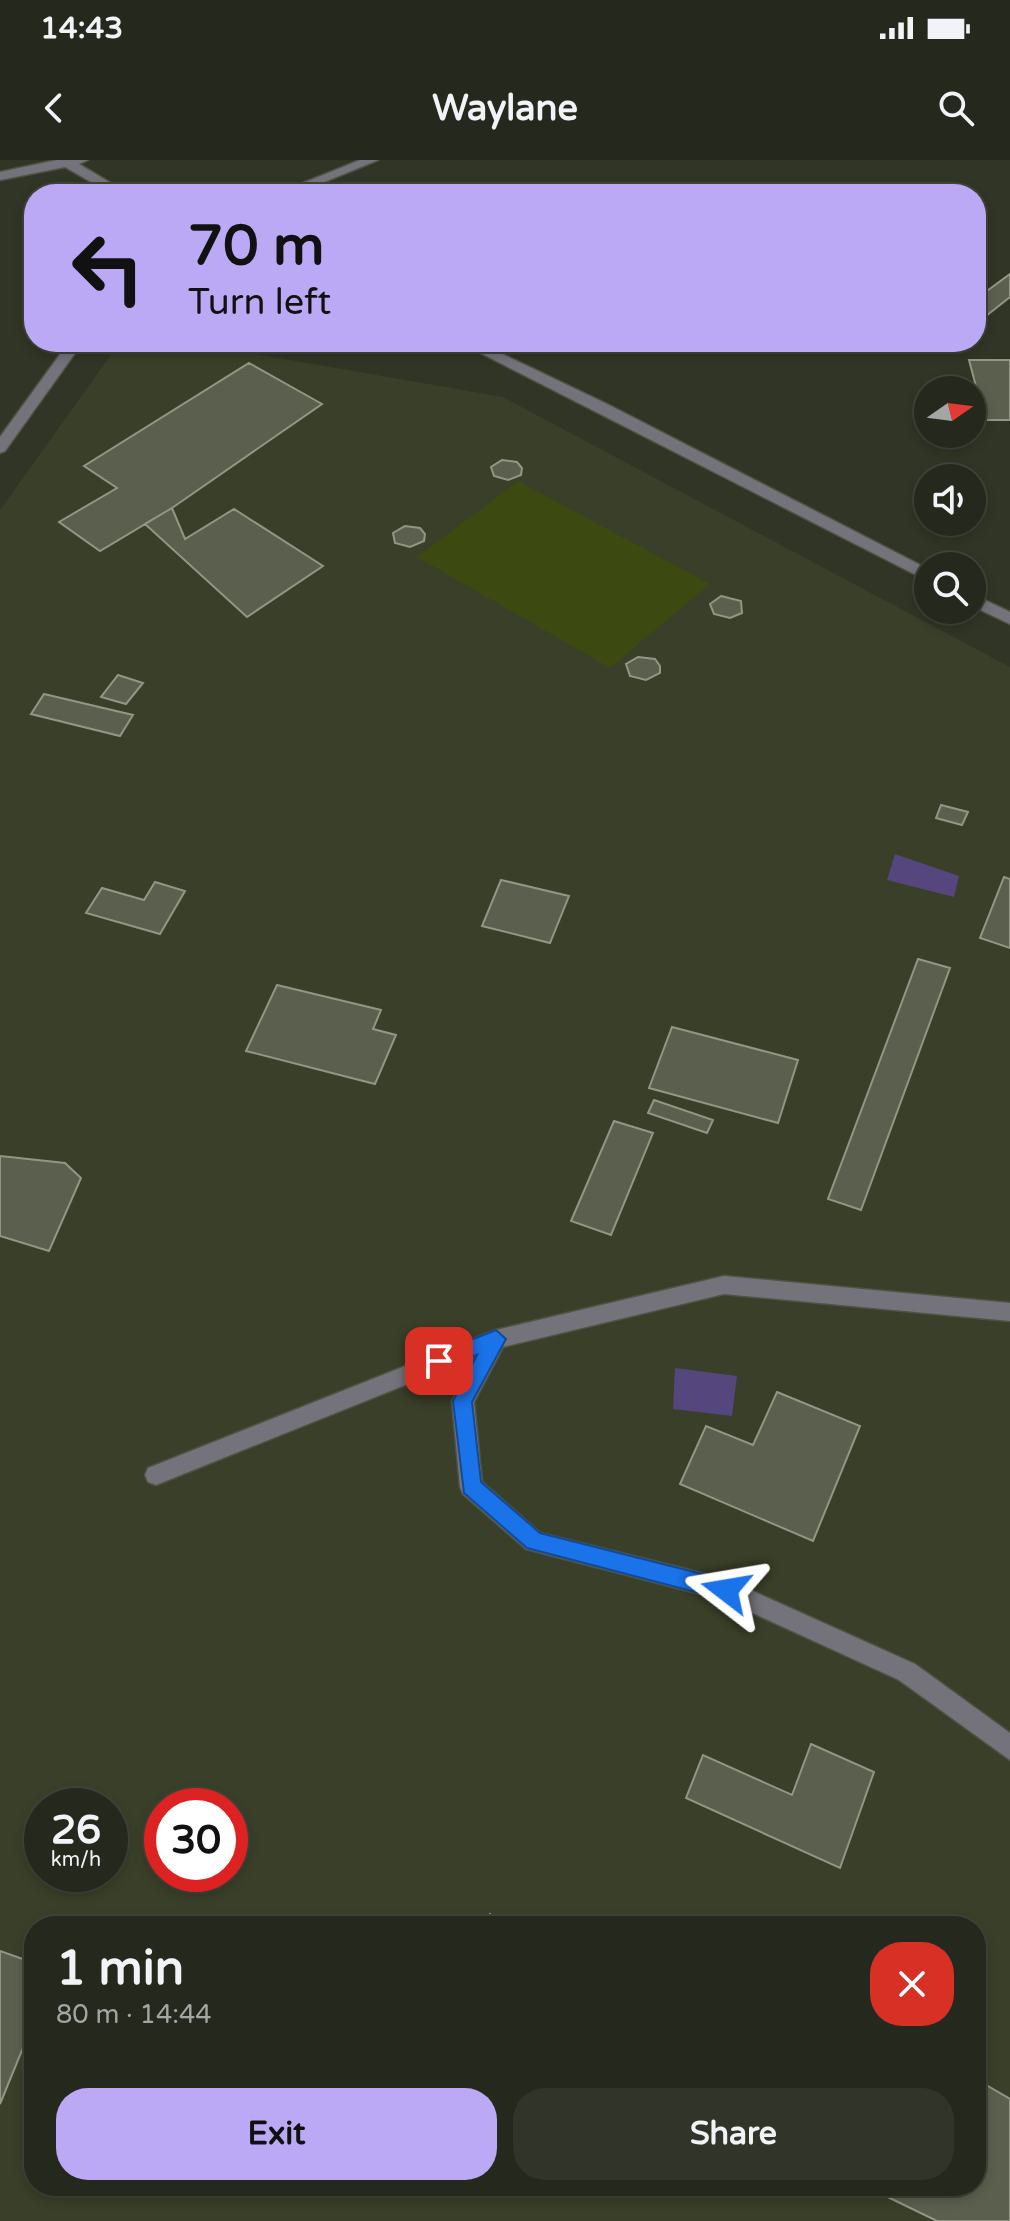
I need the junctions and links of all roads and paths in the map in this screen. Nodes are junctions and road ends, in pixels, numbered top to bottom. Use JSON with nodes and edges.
{"nodes":[{"id":1,"x":372,"y":160,"type":"edge"},
{"id":2,"x":71,"y":162,"type":"edge"},
{"id":3,"x":0,"y":176,"type":"edge"},
{"id":4,"x":106,"y":184,"type":"edge"},
{"id":5,"x":309,"y":184,"type":"edge"},
{"id":6,"x":69,"y":352,"type":"edge"},
{"id":7,"x":487,"y":352,"type":"edge"},
{"id":8,"x":1,"y":445,"type":"edge"},
{"id":9,"x":914,"y":569,"type":"edge"},
{"id":10,"x":986,"y":606,"type":"edge"},
{"id":11,"x":1010,"y":619,"type":"edge"},
{"id":12,"x":1010,"y":1312,"type":"edge"},
{"id":13,"x":496,"y":1339,"type":"junction"},
{"id":14,"x":156,"y":1475,"type":"dead end"},
{"id":15,"x":1010,"y":1748,"type":"edge"}],
"edges":[{"from":1,"to":5,"type":"street"},
{"from":2,"to":3,"type":"street"},
{"from":2,"to":4,"type":"street"},
{"from":6,"to":8,"type":"street"},
{"from":7,"to":9,"type":"street"},
{"from":10,"to":11,"type":"street"},
{"from":12,"to":13,"type":"street"},
{"from":13,"to":14,"type":"street"},
{"from":13,"to":15,"type":"street"}]}
